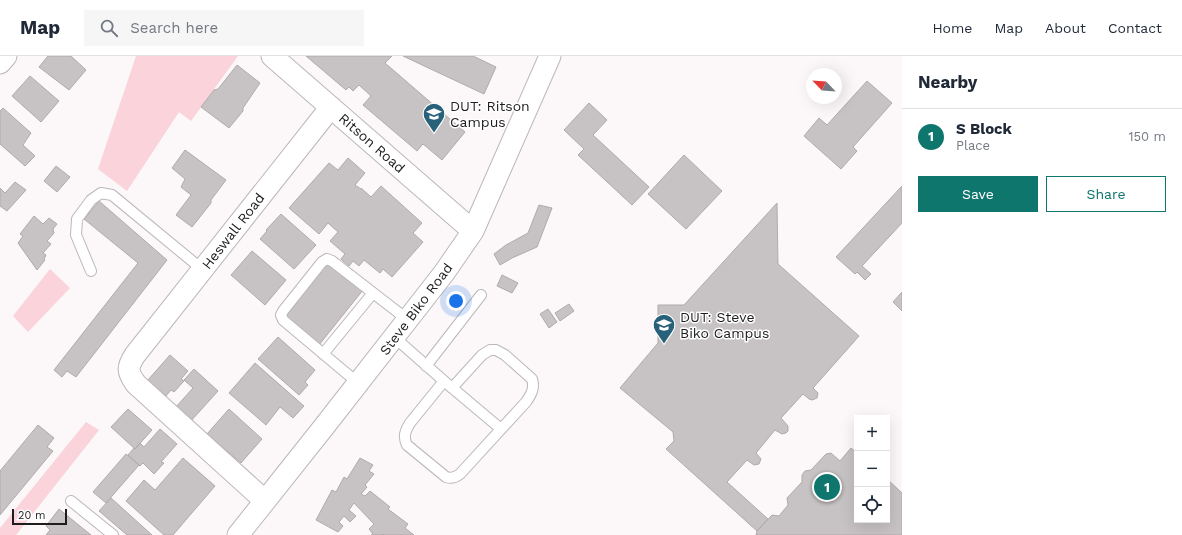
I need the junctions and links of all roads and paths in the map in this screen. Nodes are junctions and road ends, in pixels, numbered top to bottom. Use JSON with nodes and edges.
{"nodes":[{"id":1,"x":6,"y":56,"type":"edge"},
{"id":2,"x":272,"y":56,"type":"edge"},
{"id":3,"x":550,"y":56,"type":"edge"},
{"id":4,"x":0,"y":63,"type":"edge"},
{"id":5,"x":331,"y":107,"type":"junction"},
{"id":6,"x":472,"y":231,"type":"junction"},
{"id":7,"x":203,"y":270,"type":"junction"},
{"id":8,"x":91,"y":271,"type":"dead end"},
{"id":9,"x":373,"y":293,"type":"junction"},
{"id":10,"x":481,"y":295,"type":"dead end"},
{"id":11,"x":408,"y":320,"type":"junction"},
{"id":12,"x":394,"y":337,"type":"junction"},
{"id":13,"x":324,"y":354,"type":"junction"},
{"id":14,"x":426,"y":366,"type":"junction"},
{"id":15,"x":444,"y":381,"type":"junction"},
{"id":16,"x":358,"y":384,"type":"junction"},
{"id":17,"x":452,"y":388,"type":"junction"},
{"id":18,"x":501,"y":430,"type":"junction"},
{"id":19,"x":72,"y":501,"type":"dead end"},
{"id":20,"x":265,"y":501,"type":"junction"},
{"id":21,"x":113,"y":535,"type":"edge"},
{"id":22,"x":238,"y":535,"type":"edge"}],
"edges":[{"from":1,"to":4,"type":"street"},
{"from":2,"to":5,"type":"street","name":"Ritson Road"},
{"from":3,"to":6,"type":"street","name":"Steve Biko Road"},
{"from":5,"to":6,"type":"street","name":"Ritson Road"},
{"from":5,"to":7,"type":"street","name":"Heswall Road"},
{"from":6,"to":11,"type":"street","name":"Steve Biko Road"},
{"from":7,"to":8,"type":"lane"},
{"from":7,"to":20,"type":"street","name":"Heswall Road"},
{"from":9,"to":11,"type":"lane"},
{"from":9,"to":13,"type":"lane"},
{"from":9,"to":13,"type":"lane"},
{"from":10,"to":14,"type":"lane"},
{"from":11,"to":12,"type":"street","name":"Steve Biko Road"},
{"from":12,"to":14,"type":"lane"},
{"from":12,"to":16,"type":"street","name":"Steve Biko Road"},
{"from":13,"to":16,"type":"lane"},
{"from":14,"to":15,"type":"lane"},
{"from":15,"to":17,"type":"lane"},
{"from":15,"to":18,"type":"lane"},
{"from":16,"to":20,"type":"street","name":"Steve Biko Road"},
{"from":17,"to":18,"type":"lane"},
{"from":17,"to":18,"type":"lane"},
{"from":19,"to":21,"type":"lane"},
{"from":20,"to":22,"type":"street","name":"Steve Biko Road"}]}
